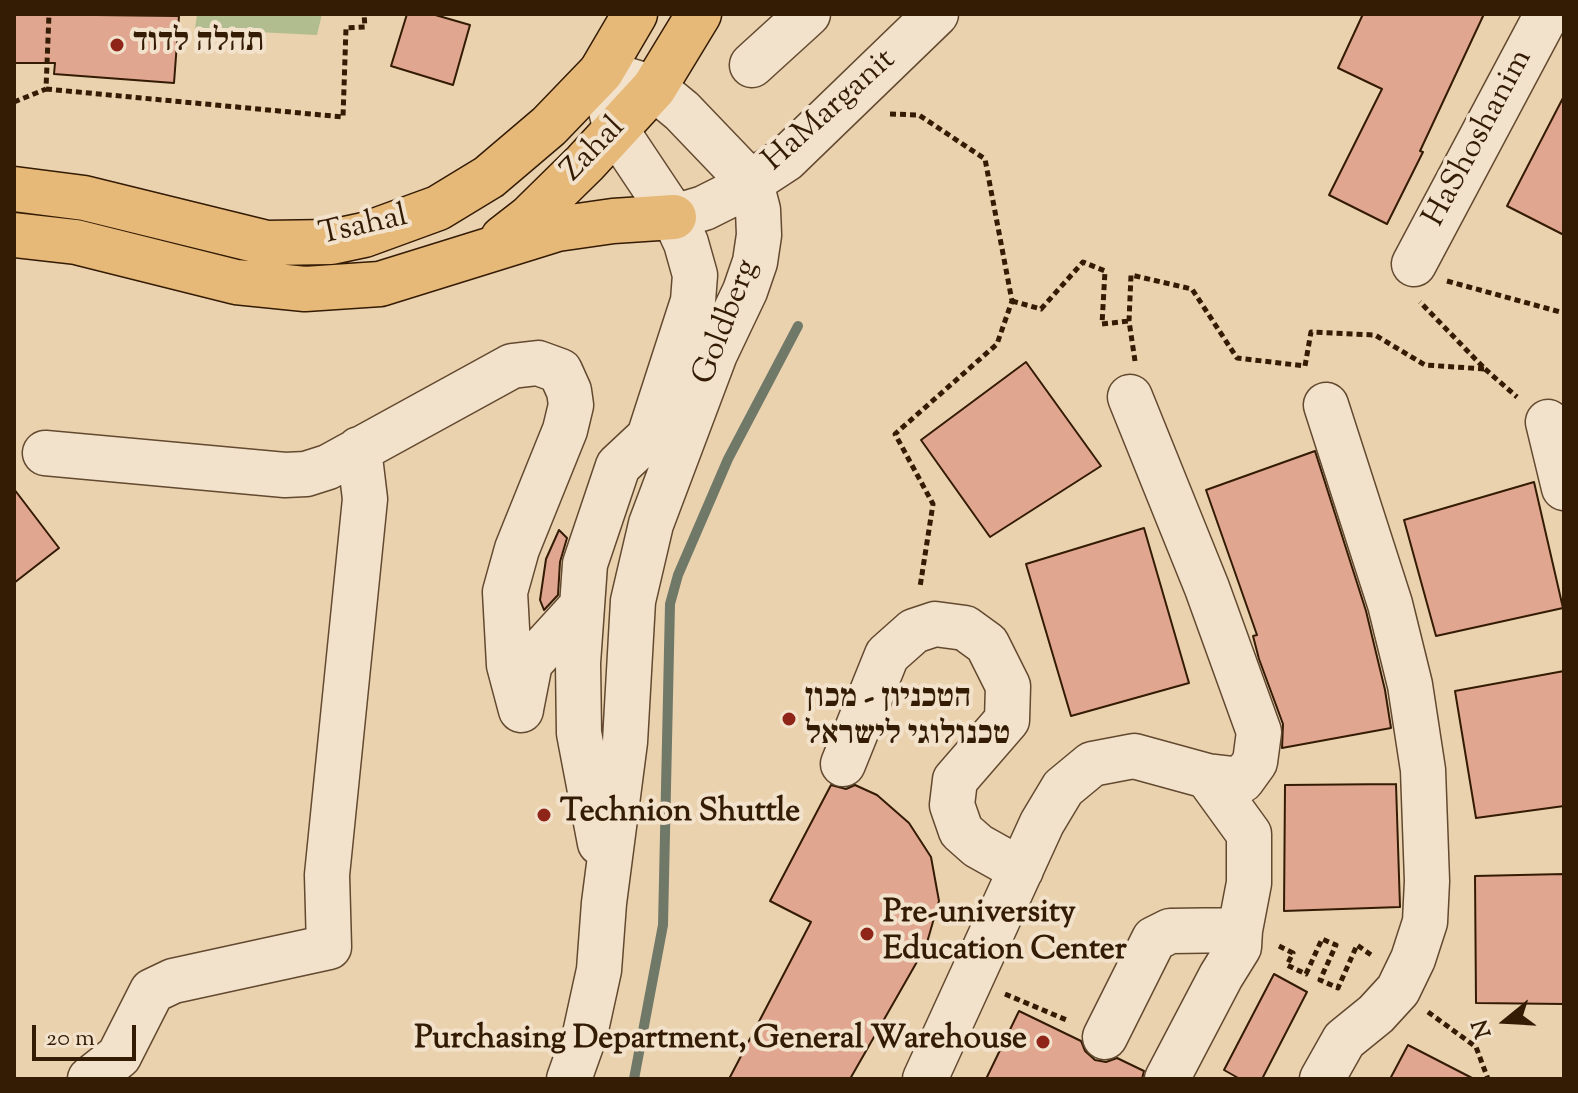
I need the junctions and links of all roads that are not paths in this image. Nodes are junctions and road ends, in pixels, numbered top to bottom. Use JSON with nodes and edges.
{"nodes":[{"id":1,"x":635,"y":14,"type":"edge"},
{"id":2,"x":699,"y":14,"type":"edge"},
{"id":3,"x":808,"y":14,"type":"edge"},
{"id":4,"x":936,"y":14,"type":"edge"},
{"id":5,"x":1547,"y":14,"type":"edge"},
{"id":6,"x":752,"y":65,"type":"dead end"},
{"id":7,"x":601,"y":72,"type":"junction"},
{"id":8,"x":654,"y":88,"type":"junction"},
{"id":9,"x":616,"y":130,"type":"junction"},
{"id":10,"x":751,"y":183,"type":"junction"},
{"id":11,"x":14,"y":189,"type":"edge"},
{"id":12,"x":674,"y":217,"type":"junction"},
{"id":13,"x":14,"y":235,"type":"edge"},
{"id":14,"x":462,"y":260,"type":"junction"},
{"id":15,"x":1420,"y":281,"type":"road end"},
{"id":16,"x":1130,"y":397,"type":"dead end"},
{"id":17,"x":1326,"y":405,"type":"dead end"},
{"id":18,"x":1548,"y":422,"type":"dead end"},
{"id":19,"x":649,"y":437,"type":"junction"},
{"id":20,"x":359,"y":449,"type":"junction"},
{"id":21,"x":45,"y":453,"type":"dead end"},
{"id":22,"x":1564,"y":488,"type":"edge"},
{"id":23,"x":517,"y":549,"type":"junction"},
{"id":24,"x":580,"y":608,"type":"junction"},
{"id":25,"x":547,"y":642,"type":"junction"},
{"id":26,"x":843,"y":764,"type":"dead end"},
{"id":27,"x":1207,"y":776,"type":"junction"},
{"id":28,"x":597,"y":826,"type":"junction"},
{"id":29,"x":1021,"y":870,"type":"junction"},
{"id":30,"x":607,"y":880,"type":"junction"},
{"id":31,"x":1240,"y":938,"type":"junction"},
{"id":32,"x":1105,"y":1037,"type":"dead end"},
{"id":33,"x":90,"y":1079,"type":"edge"},
{"id":34,"x":569,"y":1079,"type":"edge"},
{"id":35,"x":925,"y":1079,"type":"edge"},
{"id":36,"x":1167,"y":1079,"type":"edge"},
{"id":37,"x":1322,"y":1079,"type":"edge"}],
"edges":[{"from":1,"to":7,"type":"main road","name":"Tsahal"},
{"from":2,"to":8,"type":"main road","name":"Zahal"},
{"from":3,"to":6,"type":"street"},
{"from":4,"to":10,"type":"street","name":"HaMarganit"},
{"from":5,"to":15,"type":"street","name":"HaShoshanim"},
{"from":7,"to":8,"type":"street"},
{"from":7,"to":9,"type":"street","name":"Goldberg"},
{"from":7,"to":11,"type":"main road","name":"Tsahal"},
{"from":8,"to":9,"type":"main road","name":"Zahal"},
{"from":8,"to":10,"type":"street"},
{"from":9,"to":12,"type":"street","name":"Goldberg"},
{"from":9,"to":14,"type":"main road","name":"Zahal"},
{"from":10,"to":12,"type":"street","name":"HaMarganit"},
{"from":10,"to":30,"type":"street","name":"Goldberg"},
{"from":12,"to":14,"type":"main road"},
{"from":12,"to":19,"type":"street","name":"Goldberg"},
{"from":13,"to":14,"type":"main road","name":"Tsahal"},
{"from":16,"to":27,"type":"street"},
{"from":17,"to":37,"type":"street"},
{"from":18,"to":22,"type":"street"},
{"from":19,"to":24,"type":"street","name":"Goldberg"},
{"from":19,"to":28,"type":"street"},
{"from":20,"to":21,"type":"street"},
{"from":20,"to":23,"type":"street"},
{"from":20,"to":33,"type":"street"},
{"from":23,"to":25,"type":"street"},
{"from":23,"to":25,"type":"street"},
{"from":24,"to":25,"type":"street"},
{"from":24,"to":28,"type":"street","name":"Goldberg"},
{"from":26,"to":29,"type":"street"},
{"from":27,"to":29,"type":"street"},
{"from":27,"to":31,"type":"street"},
{"from":28,"to":30,"type":"street","name":"Goldberg"},
{"from":29,"to":35,"type":"street"},
{"from":30,"to":34,"type":"street","name":"Goldberg"},
{"from":31,"to":32,"type":"street"},
{"from":31,"to":36,"type":"street"}]}
